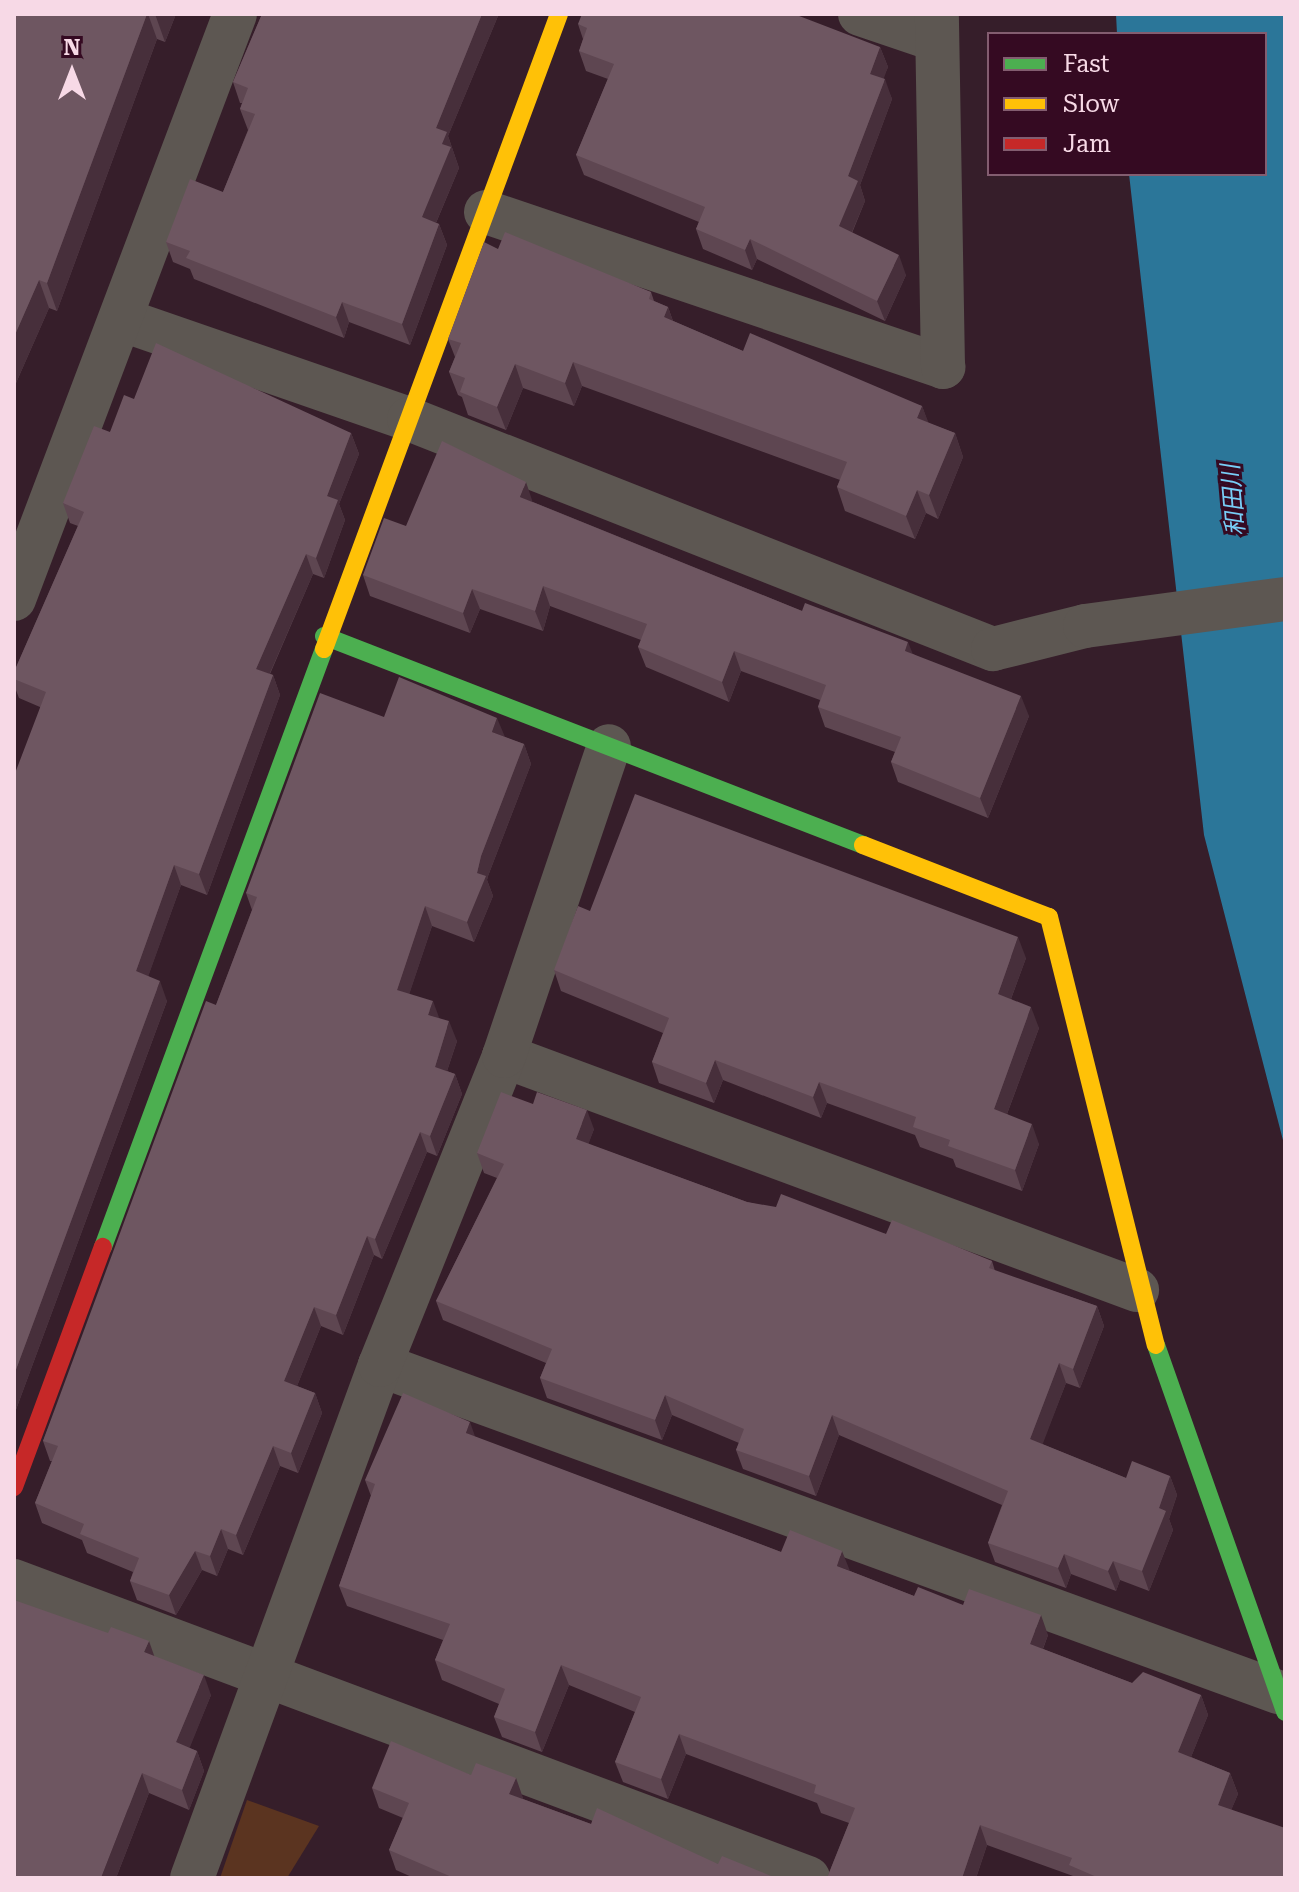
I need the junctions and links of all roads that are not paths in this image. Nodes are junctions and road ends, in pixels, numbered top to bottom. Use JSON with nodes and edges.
{"nodes":[{"id":1,"x":235,"y":14,"type":"edge"},
{"id":2,"x":559,"y":14,"type":"edge"},
{"id":3,"x":860,"y":14,"type":"edge"},
{"id":4,"x":937,"y":27,"type":"edge"},
{"id":5,"x":486,"y":212,"type":"junction"},
{"id":6,"x":123,"y":320,"type":"junction"},
{"id":7,"x":409,"y":419,"type":"junction"},
{"id":8,"x":14,"y":599,"type":"edge"},
{"id":9,"x":1285,"y":599,"type":"edge"},
{"id":10,"x":324,"y":636,"type":"junction"},
{"id":11,"x":609,"y":746,"type":"junction"},
{"id":12,"x":504,"y":1056,"type":"junction"},
{"id":13,"x":1137,"y":1290,"type":"junction"},
{"id":14,"x":380,"y":1365,"type":"junction"},
{"id":15,"x":14,"y":1487,"type":"edge"},
{"id":16,"x":14,"y":1581,"type":"edge"},
{"id":17,"x":266,"y":1671,"type":"junction"},
{"id":18,"x":1282,"y":1702,"type":"edge"},
{"id":19,"x":192,"y":1878,"type":"edge"},
{"id":20,"x":808,"y":1878,"type":"edge"}],
"edges":[{"from":1,"to":6,"type":"street"},
{"from":2,"to":5,"type":"street"},
{"from":3,"to":4,"type":"street"},
{"from":4,"to":5,"type":"street"},
{"from":5,"to":7,"type":"street"},
{"from":6,"to":7,"type":"street"},
{"from":6,"to":8,"type":"street"},
{"from":7,"to":9,"type":"street"},
{"from":7,"to":10,"type":"street"},
{"from":10,"to":11,"type":"street"},
{"from":10,"to":15,"type":"street"},
{"from":11,"to":12,"type":"street"},
{"from":11,"to":13,"type":"street"},
{"from":12,"to":13,"type":"street"},
{"from":12,"to":14,"type":"street"},
{"from":13,"to":18,"type":"street"},
{"from":14,"to":17,"type":"street"},
{"from":14,"to":18,"type":"street"},
{"from":16,"to":17,"type":"street"},
{"from":17,"to":19,"type":"street"},
{"from":17,"to":20,"type":"street"}]}
